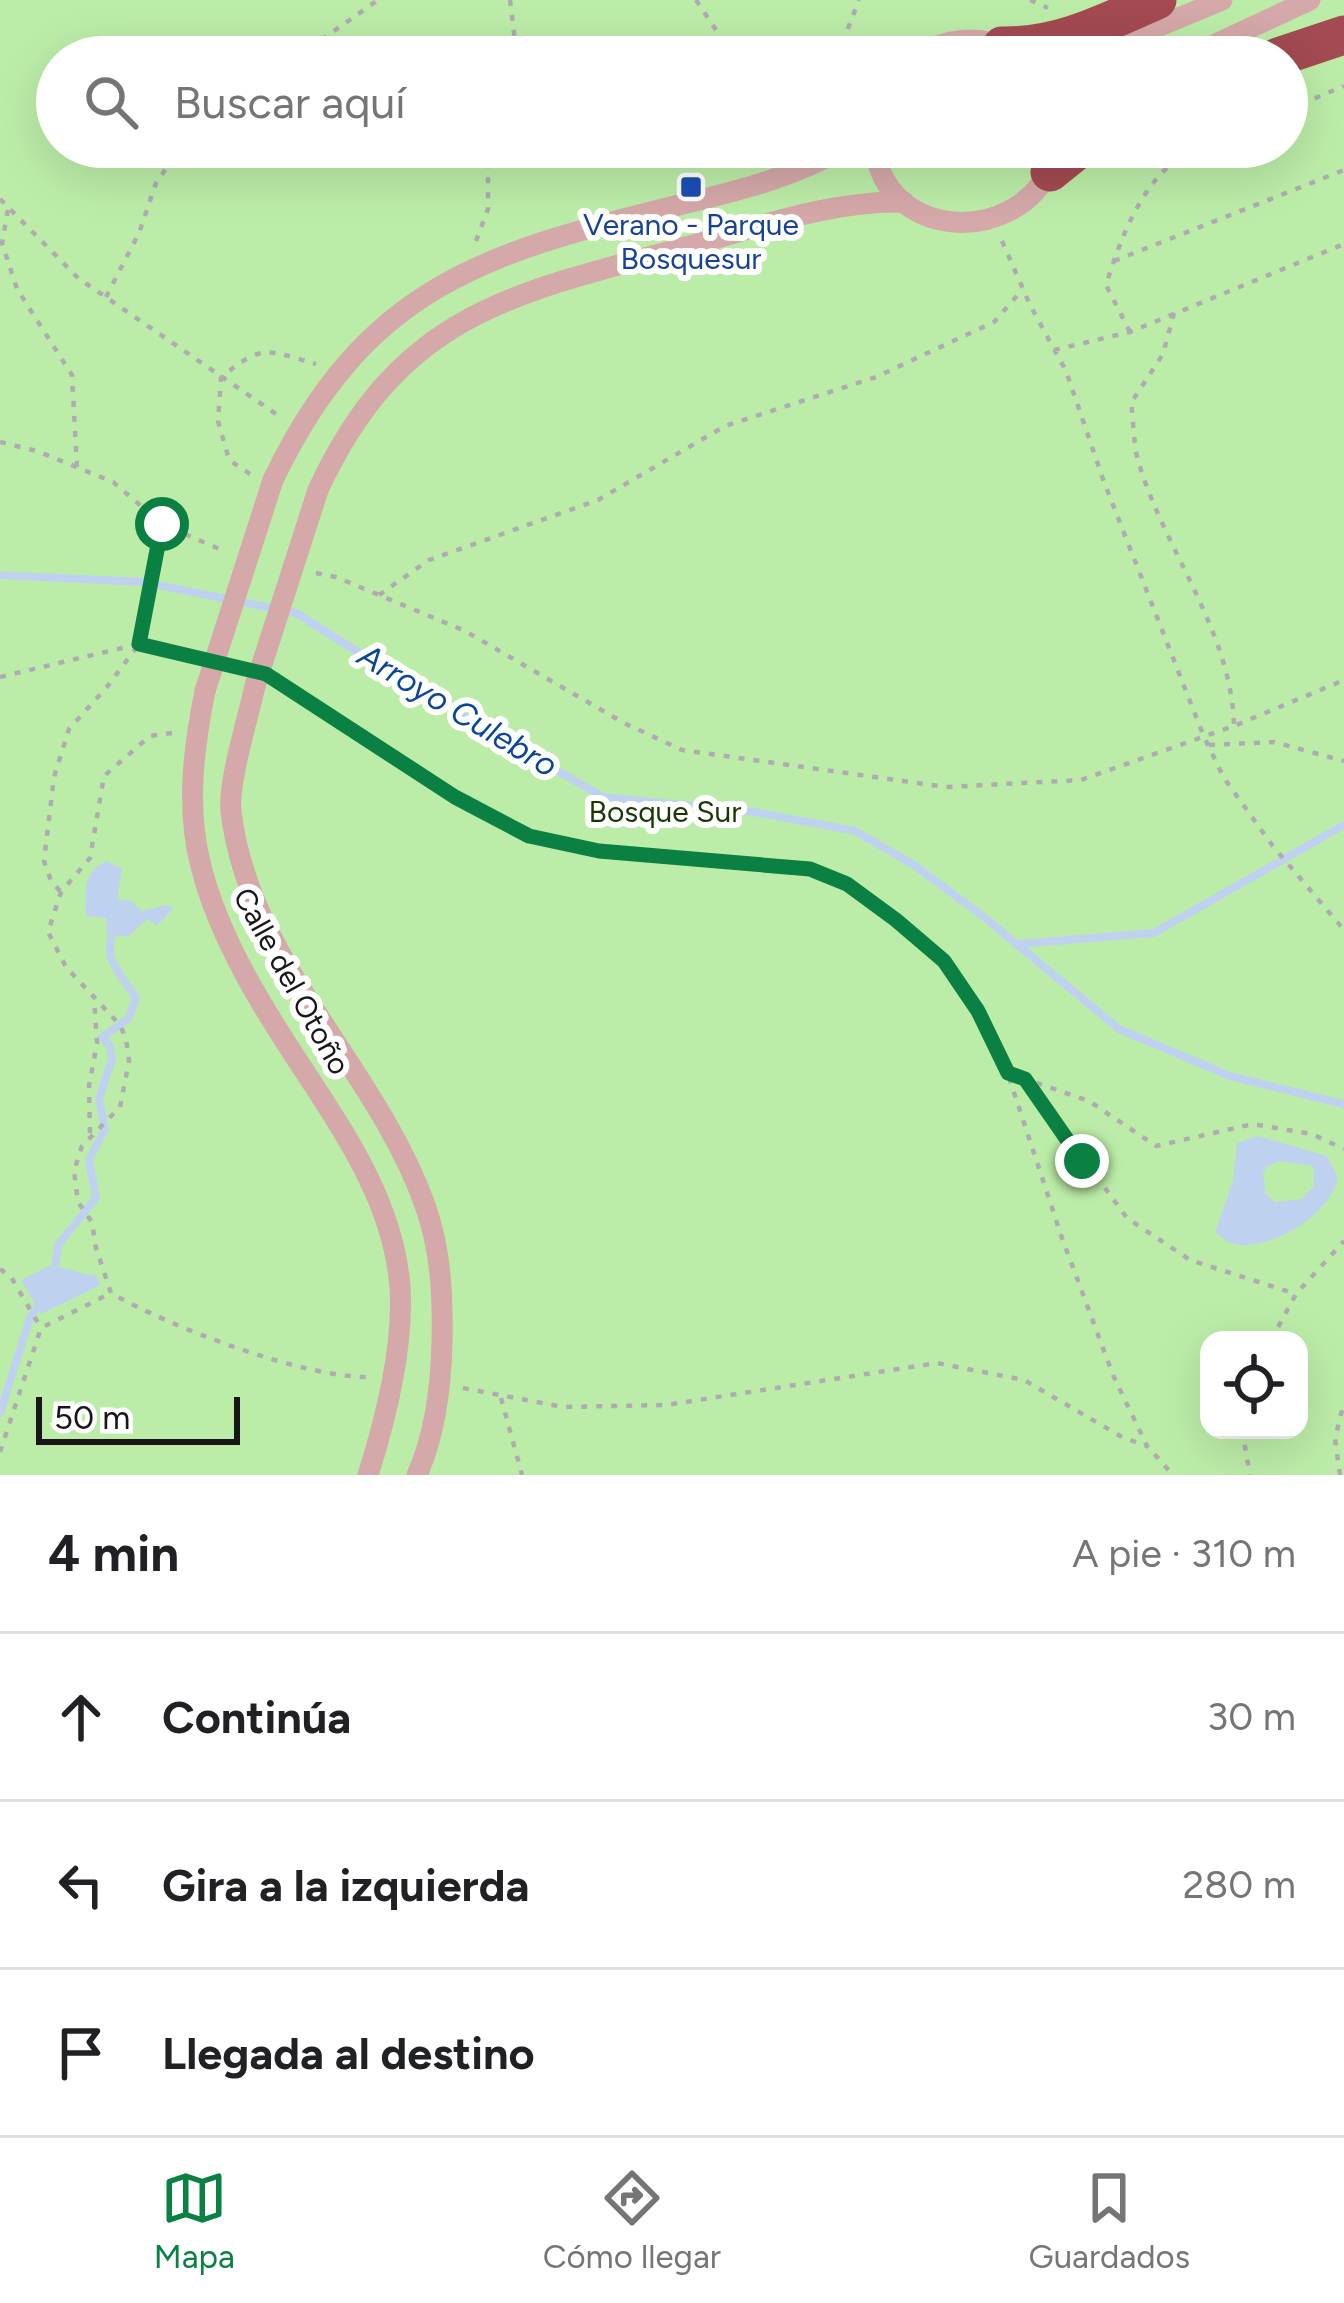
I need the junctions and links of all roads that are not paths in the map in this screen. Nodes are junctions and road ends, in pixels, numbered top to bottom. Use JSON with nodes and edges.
{"nodes":[{"id":1,"x":1156,"y":0,"type":"edge"},
{"id":2,"x":1222,"y":0,"type":"edge"},
{"id":3,"x":1310,"y":0,"type":"edge"},
{"id":4,"x":1344,"y":35,"type":"edge"},
{"id":5,"x":1075,"y":36,"type":"edge"},
{"id":6,"x":1135,"y":36,"type":"edge"},
{"id":7,"x":1233,"y":36,"type":"edge"},
{"id":8,"x":1308,"y":47,"type":"edge"},
{"id":9,"x":801,"y":168,"type":"edge"},
{"id":10,"x":882,"y":168,"type":"edge"},
{"id":11,"x":1047,"y":168,"type":"edge"},
{"id":12,"x":904,"y":202,"type":"junction"},
{"id":13,"x":368,"y":1475,"type":"edge"},
{"id":14,"x":417,"y":1475,"type":"edge"}],
"edges":[{"from":1,"to":5,"type":"highway"},
{"from":2,"to":6,"type":"street"},
{"from":3,"to":7,"type":"street"},
{"from":4,"to":8,"type":"highway"},
{"from":9,"to":13,"type":"street","name":"Calle del Otoño","bridge":true},
{"from":10,"to":12,"type":"street"},
{"from":11,"to":12,"type":"street"},
{"from":12,"to":14,"type":"street","name":"Calle del Otoño","bridge":true}]}
